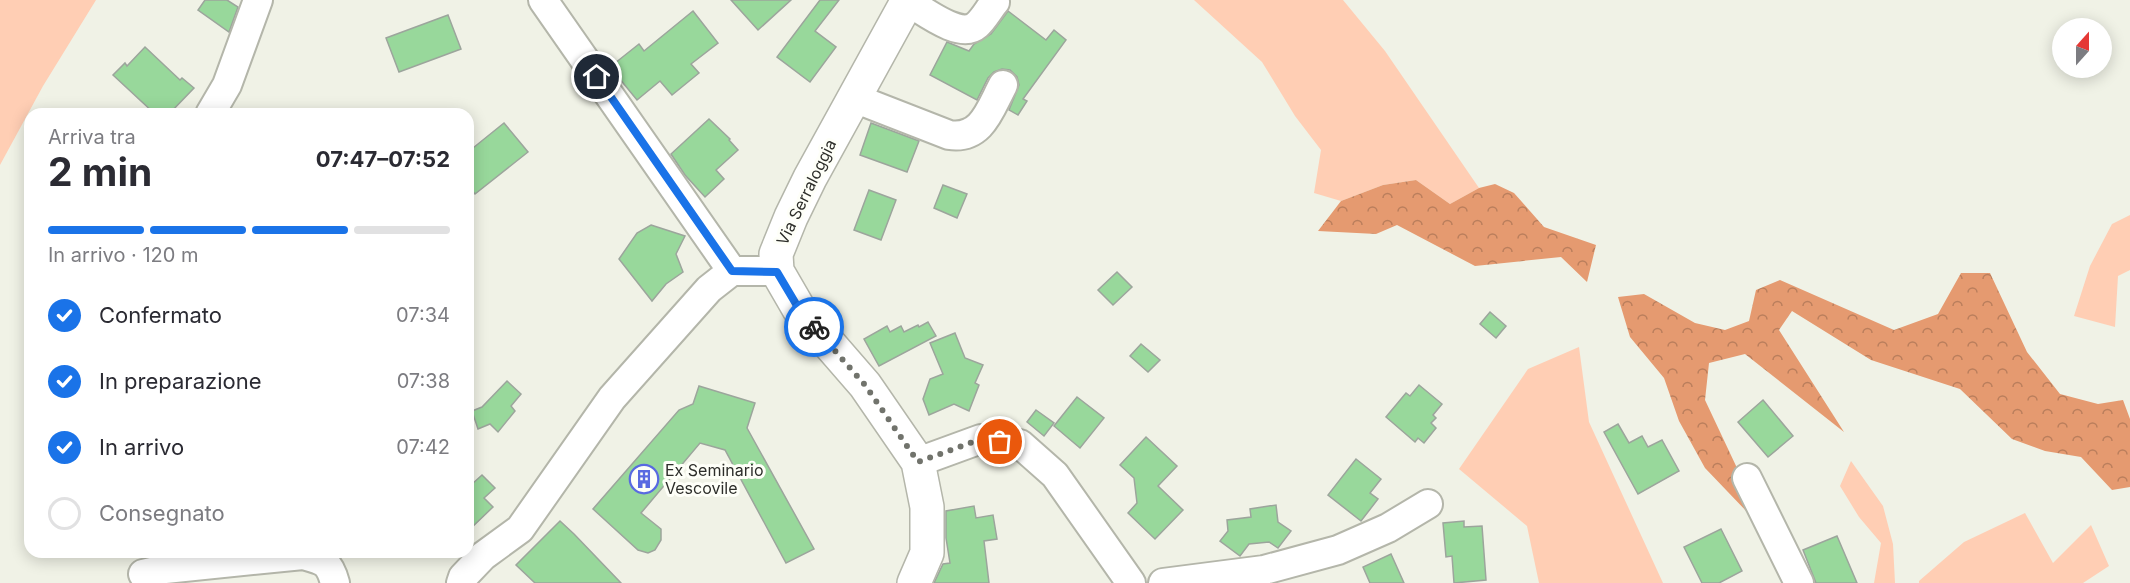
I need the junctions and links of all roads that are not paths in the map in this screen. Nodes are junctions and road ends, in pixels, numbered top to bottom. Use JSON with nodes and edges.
{"nodes":[{"id":1,"x":258,"y":0,"type":"edge"},
{"id":2,"x":543,"y":0,"type":"edge"},
{"id":3,"x":908,"y":0,"type":"edge"},
{"id":4,"x":995,"y":2,"type":"dead end"},
{"id":5,"x":1002,"y":85,"type":"dead end"},
{"id":6,"x":854,"y":98,"type":"junction"},
{"id":7,"x":214,"y":108,"type":"edge"},
{"id":8,"x":732,"y":271,"type":"junction"},
{"id":9,"x":777,"y":272,"type":"junction"},
{"id":10,"x":918,"y":462,"type":"junction"},
{"id":11,"x":1747,"y":478,"type":"dead end"},
{"id":12,"x":1428,"y":504,"type":"dead end"},
{"id":13,"x":275,"y":558,"type":"edge"},
{"id":14,"x":314,"y":558,"type":"edge"},
{"id":15,"x":143,"y":574,"type":"dead end"},
{"id":16,"x":335,"y":583,"type":"edge"},
{"id":17,"x":461,"y":583,"type":"edge"},
{"id":18,"x":914,"y":583,"type":"edge"},
{"id":19,"x":1131,"y":583,"type":"edge"},
{"id":20,"x":1163,"y":583,"type":"edge"},
{"id":21,"x":1799,"y":583,"type":"edge"}],
"edges":[{"from":1,"to":7,"type":"street"},
{"from":2,"to":8,"type":"street"},
{"from":3,"to":4,"type":"street"},
{"from":3,"to":6,"type":"main road","name":"Via Serraloggia"},
{"from":5,"to":6,"type":"street"},
{"from":6,"to":9,"type":"main road","name":"Via Serraloggia"},
{"from":8,"to":9,"type":"street"},
{"from":8,"to":17,"type":"street"},
{"from":9,"to":10,"type":"main road"},
{"from":10,"to":18,"type":"main road"},
{"from":10,"to":19,"type":"street"},
{"from":11,"to":21,"type":"street"},
{"from":12,"to":20,"type":"street"},
{"from":13,"to":15,"type":"street"},
{"from":14,"to":16,"type":"street"}]}
